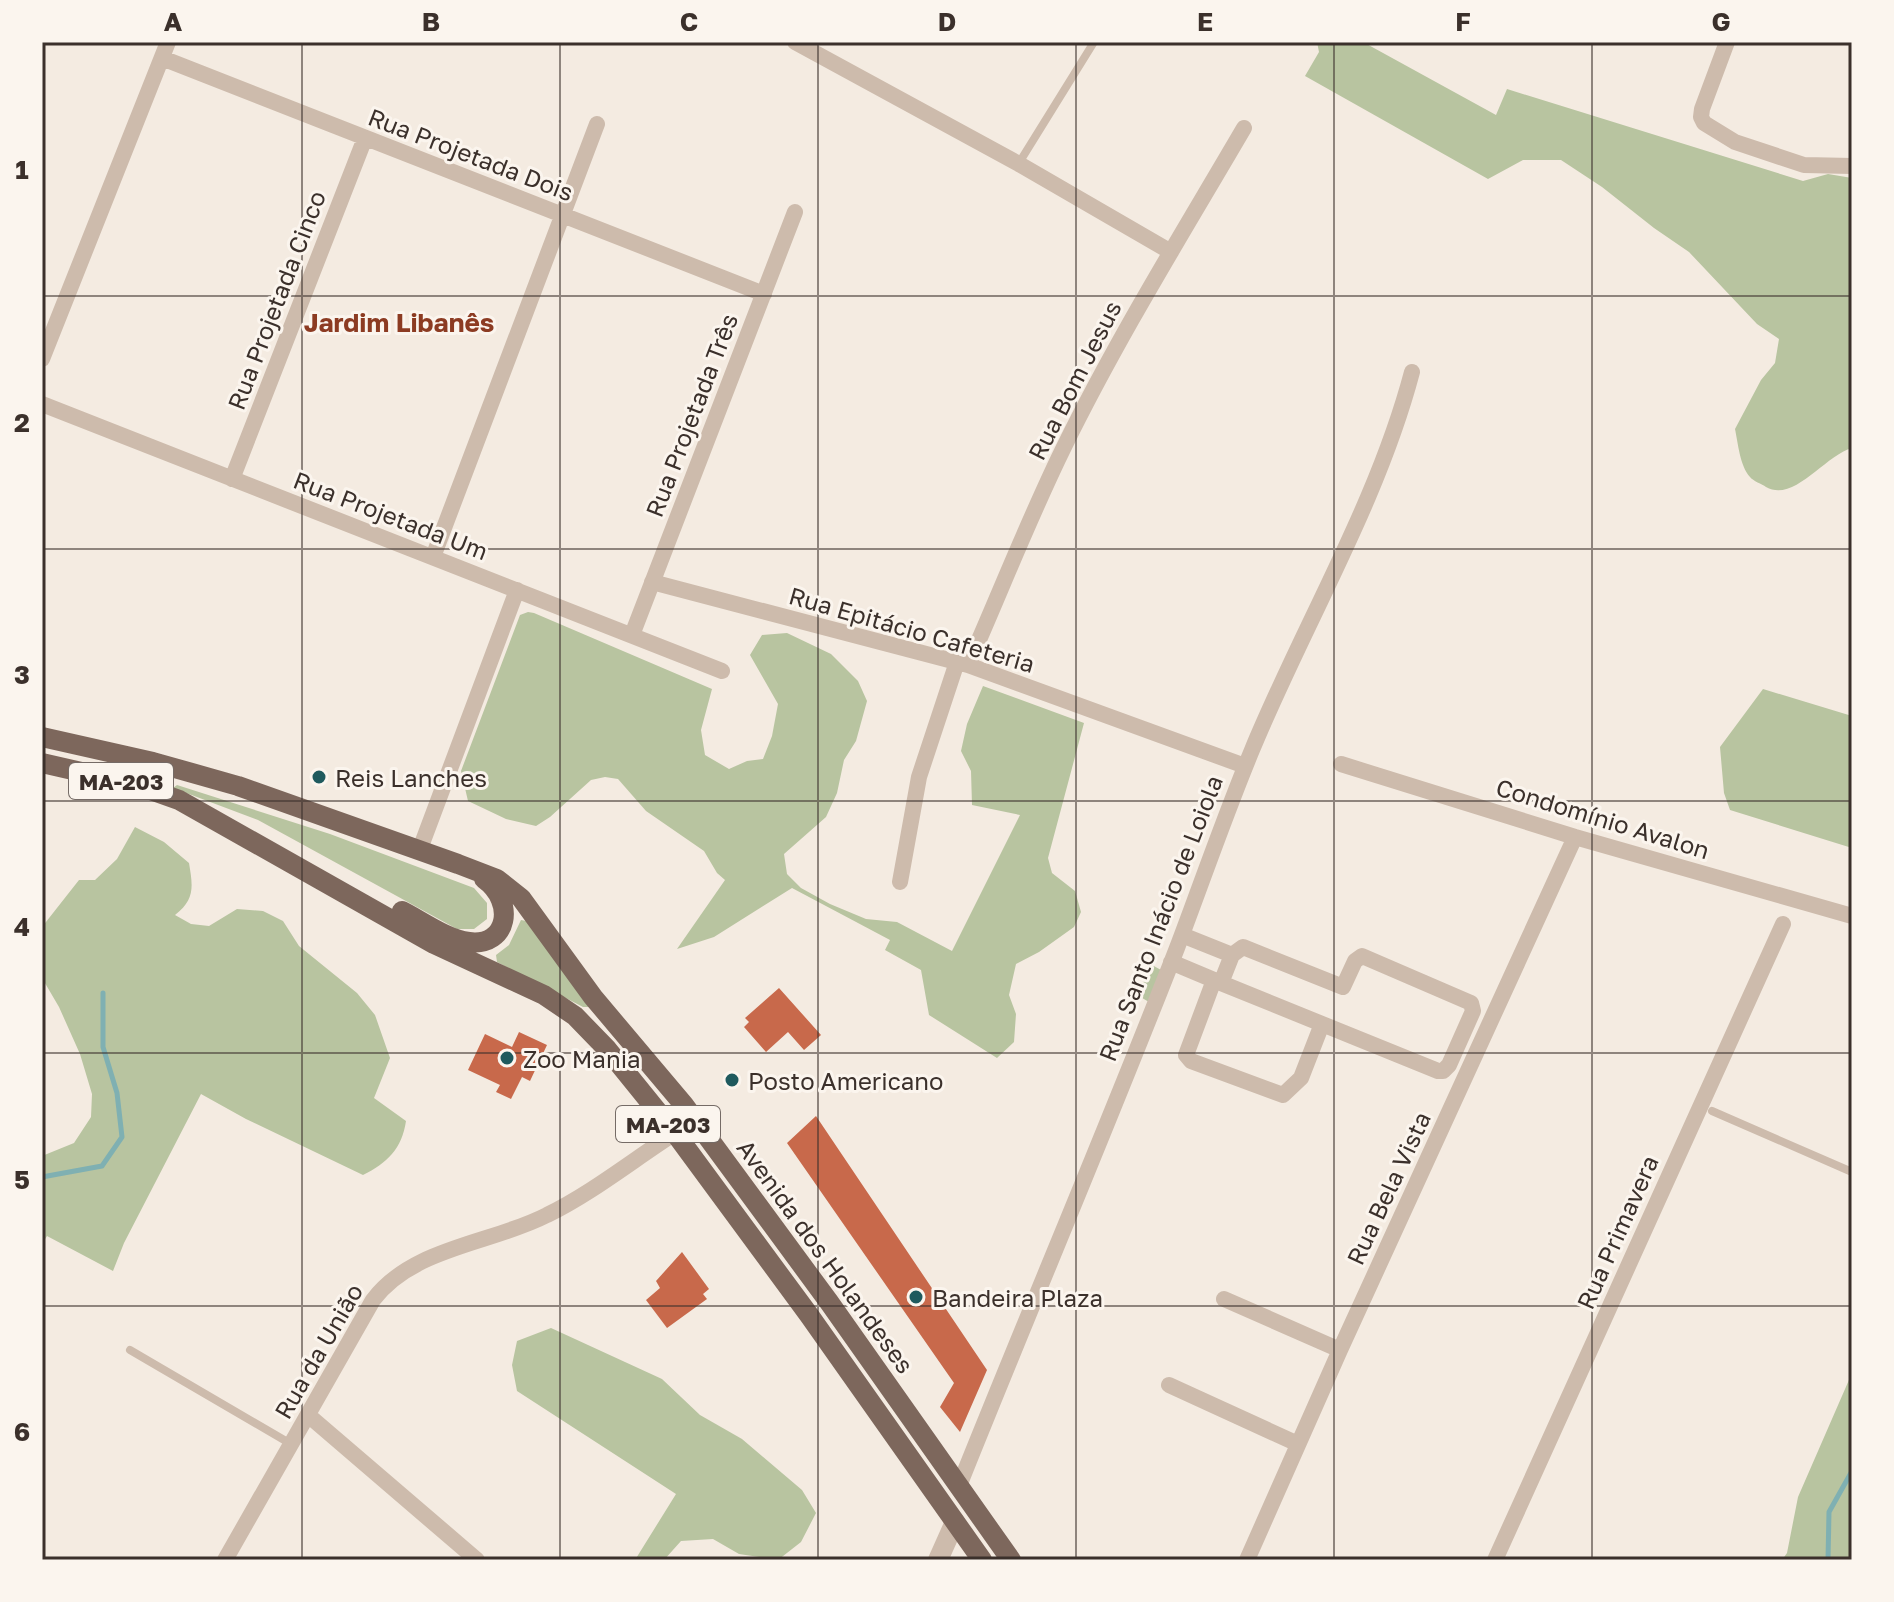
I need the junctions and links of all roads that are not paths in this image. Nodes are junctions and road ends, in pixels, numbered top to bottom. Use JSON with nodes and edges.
{"nodes":[{"id":1,"x":168,"y":42,"type":"edge"},
{"id":2,"x":1094,"y":42,"type":"edge"},
{"id":3,"x":1727,"y":42,"type":"edge"},
{"id":4,"x":802,"y":43,"type":"edge"},
{"id":5,"x":162,"y":58,"type":"junction"},
{"id":6,"x":597,"y":124,"type":"dead end"},
{"id":7,"x":1244,"y":128,"type":"dead end"},
{"id":8,"x":365,"y":138,"type":"junction"},
{"id":9,"x":1019,"y":164,"type":"junction"},
{"id":10,"x":1852,"y":166,"type":"edge"},
{"id":11,"x":795,"y":212,"type":"dead end"},
{"id":12,"x":562,"y":215,"type":"junction"},
{"id":13,"x":1171,"y":252,"type":"junction"},
{"id":14,"x":764,"y":294,"type":"junction"},
{"id":15,"x":42,"y":359,"type":"edge"},
{"id":16,"x":1412,"y":372,"type":"dead end"},
{"id":17,"x":42,"y":404,"type":"edge"},
{"id":18,"x":232,"y":479,"type":"junction"},
{"id":19,"x":433,"y":557,"type":"junction"},
{"id":20,"x":652,"y":582,"type":"junction"},
{"id":21,"x":517,"y":590,"type":"junction"},
{"id":22,"x":632,"y":635,"type":"junction"},
{"id":23,"x":962,"y":664,"type":"junction"},
{"id":24,"x":722,"y":671,"type":"dead end"},
{"id":25,"x":42,"y":737,"type":"edge"},
{"id":26,"x":42,"y":763,"type":"edge"},
{"id":27,"x":1341,"y":764,"type":"dead end"},
{"id":28,"x":1245,"y":766,"type":"junction"},
{"id":29,"x":198,"y":809,"type":"junction"},
{"id":30,"x":1575,"y":837,"type":"junction"},
{"id":31,"x":420,"y":849,"type":"junction"},
{"id":32,"x":458,"y":864,"type":"junction"},
{"id":33,"x":900,"y":882,"type":"dead end"},
{"id":34,"x":1852,"y":916,"type":"edge"},
{"id":35,"x":1783,"y":924,"type":"dead end"},
{"id":36,"x":1182,"y":935,"type":"junction"},
{"id":37,"x":1232,"y":955,"type":"junction"},
{"id":38,"x":1171,"y":962,"type":"junction"},
{"id":39,"x":1217,"y":981,"type":"junction"},
{"id":40,"x":1322,"y":1024,"type":"junction"},
{"id":41,"x":1706,"y":1108,"type":"junction"},
{"id":42,"x":675,"y":1133,"type":"junction"},
{"id":43,"x":1852,"y":1172,"type":"edge"},
{"id":44,"x":1224,"y":1299,"type":"dead end"},
{"id":45,"x":130,"y":1350,"type":"dead end"},
{"id":46,"x":1340,"y":1350,"type":"junction"},
{"id":47,"x":1169,"y":1385,"type":"dead end"},
{"id":48,"x":308,"y":1415,"type":"junction"},
{"id":49,"x":291,"y":1444,"type":"junction"},
{"id":50,"x":1298,"y":1444,"type":"junction"},
{"id":51,"x":959,"y":1486,"type":"junction"},
{"id":52,"x":955,"y":1522,"type":"junction"},
{"id":53,"x":225,"y":1560,"type":"edge"},
{"id":54,"x":477,"y":1560,"type":"edge"},
{"id":55,"x":938,"y":1560,"type":"edge"},
{"id":56,"x":982,"y":1560,"type":"edge"},
{"id":57,"x":1011,"y":1560,"type":"edge"},
{"id":58,"x":1247,"y":1560,"type":"edge"},
{"id":59,"x":1495,"y":1560,"type":"edge"}],
"edges":[{"from":1,"to":5,"type":"street"},
{"from":2,"to":9,"type":"lane"},
{"from":3,"to":10,"type":"street"},
{"from":4,"to":9,"type":"street"},
{"from":5,"to":8,"type":"street","name":"Rua Projetada Dois"},
{"from":5,"to":15,"type":"street"},
{"from":6,"to":12,"type":"street"},
{"from":7,"to":13,"type":"street","name":"Rua Bom Jesus"},
{"from":8,"to":12,"type":"street","name":"Rua Projetada Dois"},
{"from":8,"to":18,"type":"street","name":"Rua Projetada Cinco"},
{"from":9,"to":13,"type":"street"},
{"from":11,"to":14,"type":"street","name":"Rua Projetada Três"},
{"from":12,"to":14,"type":"street","name":"Rua Projetada Dois"},
{"from":12,"to":19,"type":"street"},
{"from":13,"to":23,"type":"street","name":"Rua Bom Jesus"},
{"from":14,"to":20,"type":"street","name":"Rua Projetada Três"},
{"from":16,"to":28,"type":"street","name":"Rua Santo Inácio de Loiola"},
{"from":17,"to":18,"type":"street","name":"Rua Projetada Um"},
{"from":18,"to":19,"type":"street","name":"Rua Projetada Um"},
{"from":19,"to":21,"type":"street","name":"Rua Projetada Um"},
{"from":20,"to":22,"type":"street","name":"Rua Projetada Três"},
{"from":20,"to":23,"type":"street","name":"Rua Epitácio Cafeteria"},
{"from":21,"to":22,"type":"street","name":"Rua Projetada Um"},
{"from":21,"to":31,"type":"street"},
{"from":22,"to":24,"type":"street","name":"Rua Projetada Um"},
{"from":23,"to":28,"type":"street","name":"Rua Epitácio Cafeteria"},
{"from":23,"to":33,"type":"street","name":"Rua Bom Jesus"},
{"from":25,"to":31,"type":"main road","name":"Avenida dos Holandeses","number":"MA-203"},
{"from":26,"to":29,"type":"main road","name":"Avenida dos Holandeses","number":"MA-203"},
{"from":27,"to":30,"type":"street","name":"Condomínio Avalon"},
{"from":28,"to":36,"type":"street","name":"Rua Santo Inácio de Loiola"},
{"from":29,"to":32,"type":"main road"},
{"from":29,"to":42,"type":"main road","name":"Avenida dos Holandeses","number":"MA-203"},
{"from":30,"to":34,"type":"street","name":"Condomínio Avalon"},
{"from":30,"to":46,"type":"street","name":"Rua Bela Vista"},
{"from":31,"to":32,"type":"main road","name":"Avenida dos Holandeses","number":"MA-203"},
{"from":32,"to":51,"type":"main road","name":"Avenida dos Holandeses","number":"MA-203"},
{"from":35,"to":41,"type":"street","name":"Rua Primavera"},
{"from":36,"to":37,"type":"street"},
{"from":36,"to":38,"type":"street","name":"Rua Santo Inácio de Loiola"},
{"from":37,"to":39,"type":"street"},
{"from":37,"to":40,"type":"street"},
{"from":38,"to":39,"type":"street"},
{"from":38,"to":51,"type":"street","name":"Rua Santo Inácio de Loiola"},
{"from":39,"to":40,"type":"street"},
{"from":39,"to":40,"type":"street"},
{"from":41,"to":43,"type":"lane"},
{"from":41,"to":59,"type":"street","name":"Rua Primavera"},
{"from":42,"to":48,"type":"street","name":"Rua da União"},
{"from":42,"to":52,"type":"main road","name":"Avenida dos Holandeses","number":"MA-203"},
{"from":44,"to":46,"type":"street"},
{"from":45,"to":49,"type":"lane"},
{"from":46,"to":50,"type":"street","name":"Rua Bela Vista"},
{"from":47,"to":50,"type":"street"},
{"from":48,"to":49,"type":"street","name":"Rua da União"},
{"from":48,"to":54,"type":"street"},
{"from":49,"to":53,"type":"street","name":"Rua da União"},
{"from":50,"to":58,"type":"street","name":"Rua Bela Vista"},
{"from":51,"to":57,"type":"main road","name":"Avenida dos Holandeses","number":"MA-203"},
{"from":52,"to":55,"type":"street"},
{"from":52,"to":56,"type":"main road","name":"Avenida dos Holandeses","number":"MA-203"}]}
